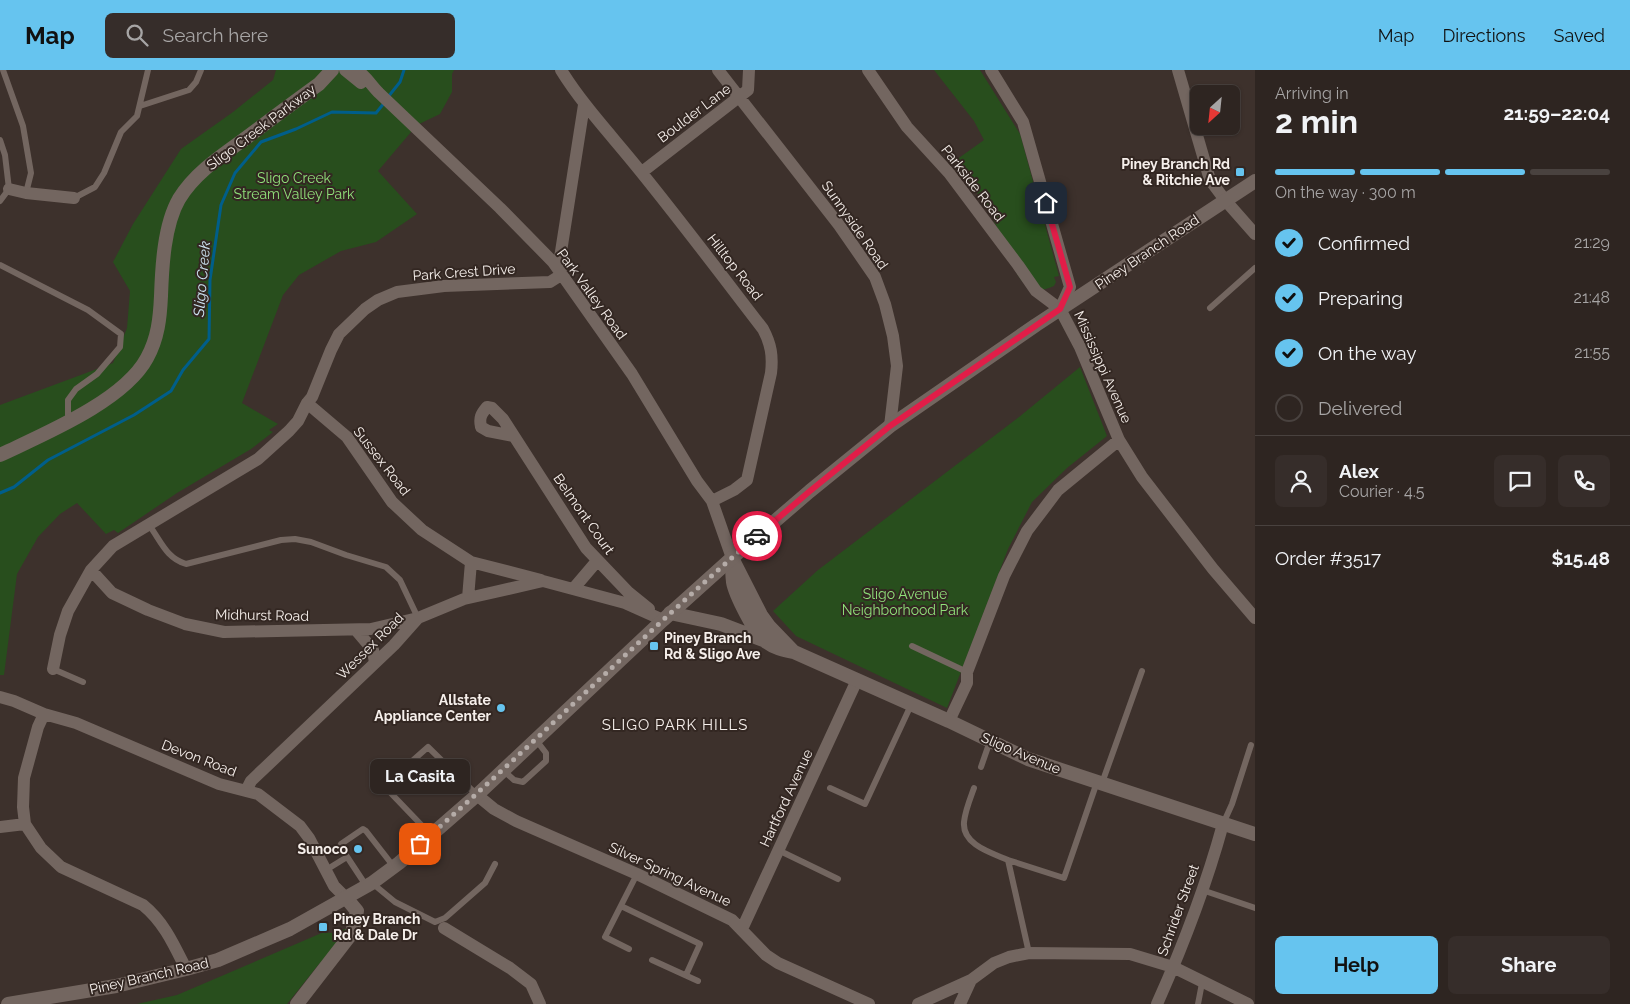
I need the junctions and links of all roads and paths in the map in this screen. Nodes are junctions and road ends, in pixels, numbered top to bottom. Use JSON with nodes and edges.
{"nodes":[{"id":1,"x":3,"y":70,"type":"edge"},
{"id":2,"x":148,"y":70,"type":"edge"},
{"id":3,"x":201,"y":70,"type":"edge"},
{"id":4,"x":332,"y":70,"type":"edge"},
{"id":5,"x":345,"y":70,"type":"edge"},
{"id":6,"x":357,"y":70,"type":"edge"},
{"id":7,"x":560,"y":70,"type":"edge"},
{"id":8,"x":718,"y":70,"type":"edge"},
{"id":9,"x":749,"y":70,"type":"edge"},
{"id":10,"x":868,"y":70,"type":"edge"},
{"id":11,"x":991,"y":70,"type":"edge"},
{"id":12,"x":1178,"y":70,"type":"edge"},
{"id":13,"x":376,"y":91,"type":"junction"},
{"id":14,"x":740,"y":98,"type":"junction"},
{"id":15,"x":584,"y":104,"type":"junction"},
{"id":16,"x":140,"y":106,"type":"junction"},
{"id":17,"x":0,"y":140,"type":"edge"},
{"id":18,"x":642,"y":172,"type":"junction"},
{"id":19,"x":1255,"y":181,"type":"edge"},
{"id":20,"x":8,"y":188,"type":"junction"},
{"id":21,"x":26,"y":193,"type":"junction"},
{"id":22,"x":74,"y":198,"type":"joint"},
{"id":23,"x":1225,"y":200,"type":"junction"},
{"id":24,"x":0,"y":201,"type":"edge"},
{"id":25,"x":1255,"y":234,"type":"edge"},
{"id":26,"x":0,"y":265,"type":"edge"},
{"id":27,"x":1255,"y":268,"type":"edge"},
{"id":28,"x":561,"y":274,"type":"junction"},
{"id":29,"x":1210,"y":308,"type":"dead end"},
{"id":30,"x":1060,"y":309,"type":"junction"},
{"id":31,"x":307,"y":403,"type":"junction"},
{"id":32,"x":68,"y":422,"type":"junction"},
{"id":33,"x":890,"y":426,"type":"junction"},
{"id":34,"x":513,"y":436,"type":"dead end"},
{"id":35,"x":1119,"y":440,"type":"junction"},
{"id":36,"x":0,"y":454,"type":"edge"},
{"id":37,"x":712,"y":501,"type":"junction"},
{"id":38,"x":149,"y":525,"type":"junction"},
{"id":39,"x":732,"y":558,"type":"junction"},
{"id":40,"x":597,"y":561,"type":"junction"},
{"id":41,"x":471,"y":562,"type":"junction"},
{"id":42,"x":91,"y":570,"type":"junction"},
{"id":43,"x":543,"y":581,"type":"junction"},
{"id":44,"x":574,"y":588,"type":"junction"},
{"id":45,"x":468,"y":598,"type":"junction"},
{"id":46,"x":666,"y":616,"type":"junction"},
{"id":47,"x":418,"y":618,"type":"junction"},
{"id":48,"x":1255,"y":618,"type":"edge"},
{"id":49,"x":356,"y":630,"type":"junction"},
{"id":50,"x":763,"y":640,"type":"junction"},
{"id":51,"x":912,"y":646,"type":"dead end"},
{"id":52,"x":794,"y":652,"type":"junction"},
{"id":53,"x":375,"y":663,"type":"junction"},
{"id":54,"x":53,"y":669,"type":"joint"},
{"id":55,"x":967,"y":672,"type":"junction"},
{"id":56,"x":1142,"y":672,"type":"dead end"},
{"id":57,"x":857,"y":680,"type":"junction"},
{"id":58,"x":83,"y":682,"type":"dead end"},
{"id":59,"x":0,"y":697,"type":"edge"},
{"id":60,"x":912,"y":704,"type":"junction"},
{"id":61,"x":44,"y":714,"type":"junction"},
{"id":62,"x":949,"y":721,"type":"junction"},
{"id":63,"x":535,"y":739,"type":"junction"},
{"id":64,"x":990,"y":741,"type":"junction"},
{"id":65,"x":1251,"y":745,"type":"dead end"},
{"id":66,"x":981,"y":767,"type":"dead end"},
{"id":67,"x":503,"y":770,"type":"junction"},
{"id":68,"x":1100,"y":782,"type":"junction"},
{"id":69,"x":830,"y":788,"type":"dead end"},
{"id":70,"x":974,"y":788,"type":"dead end"},
{"id":71,"x":246,"y":791,"type":"junction"},
{"id":72,"x":477,"y":795,"type":"junction"},
{"id":73,"x":25,"y":824,"type":"junction"},
{"id":74,"x":1223,"y":824,"type":"junction"},
{"id":75,"x":0,"y":827,"type":"edge"},
{"id":76,"x":1255,"y":834,"type":"edge"},
{"id":77,"x":431,"y":835,"type":"junction"},
{"id":78,"x":778,"y":850,"type":"junction"},
{"id":79,"x":347,"y":857,"type":"junction"},
{"id":80,"x":1008,"y":860,"type":"junction"},
{"id":81,"x":495,"y":864,"type":"dead end"},
{"id":82,"x":394,"y":867,"type":"junction"},
{"id":83,"x":326,"y":870,"type":"junction"},
{"id":84,"x":637,"y":874,"type":"junction"},
{"id":85,"x":838,"y":879,"type":"dead end"},
{"id":86,"x":370,"y":885,"type":"junction"},
{"id":87,"x":1202,"y":890,"type":"junction"},
{"id":88,"x":347,"y":898,"type":"junction"},
{"id":89,"x":621,"y":906,"type":"junction"},
{"id":90,"x":1255,"y":908,"type":"edge"},
{"id":91,"x":444,"y":928,"type":"dead end"},
{"id":92,"x":742,"y":929,"type":"junction"},
{"id":93,"x":629,"y":949,"type":"dead end"},
{"id":94,"x":1029,"y":953,"type":"junction"},
{"id":95,"x":652,"y":960,"type":"dead end"},
{"id":96,"x":1173,"y":967,"type":"junction"},
{"id":97,"x":186,"y":969,"type":"junction"},
{"id":98,"x":686,"y":975,"type":"junction"},
{"id":99,"x":971,"y":980,"type":"junction"},
{"id":100,"x":698,"y":981,"type":"dead end"},
{"id":101,"x":1202,"y":983,"type":"junction"},
{"id":102,"x":8,"y":1004,"type":"edge"},
{"id":103,"x":297,"y":1004,"type":"edge"},
{"id":104,"x":540,"y":1004,"type":"edge"},
{"id":105,"x":869,"y":1004,"type":"edge"},
{"id":106,"x":918,"y":1004,"type":"edge"},
{"id":107,"x":960,"y":1004,"type":"edge"},
{"id":108,"x":1157,"y":1004,"type":"edge"},
{"id":109,"x":1198,"y":1004,"type":"edge"},
{"id":110,"x":1248,"y":1004,"type":"edge"}],
"edges":[{"from":1,"to":21,"type":"lane"},
{"from":2,"to":16,"type":"lane"},
{"from":3,"to":16,"type":"lane"},
{"from":4,"to":32,"type":"street","name":"Sligo Creek Parkway"},
{"from":5,"to":13,"type":"street","name":"Park Valley Road"},
{"from":6,"to":13,"type":"street","name":"Park Valley Road"},
{"from":7,"to":15,"type":"street","name":"Hilltop Road"},
{"from":8,"to":14,"type":"street","name":"Sunnyside Road"},
{"from":9,"to":14,"type":"street","name":"Boulder Lane"},
{"from":10,"to":30,"type":"street","name":"Parkside Road"},
{"from":11,"to":30,"type":"street","name":"Mississippi Avenue"},
{"from":12,"to":23,"type":"street"},
{"from":13,"to":28,"type":"street","name":"Park Valley Road"},
{"from":14,"to":18,"type":"street","name":"Boulder Lane"},
{"from":14,"to":33,"type":"street","name":"Sunnyside Road"},
{"from":15,"to":18,"type":"street","name":"Hilltop Road"},
{"from":15,"to":28,"type":"street"},
{"from":16,"to":22,"type":"lane"},
{"from":17,"to":20,"type":"lane"},
{"from":18,"to":37,"type":"street","name":"Hilltop Road"},
{"from":19,"to":23,"type":"street","name":"Piney Branch Road"},
{"from":20,"to":21,"type":"street"},
{"from":20,"to":24,"type":"lane"},
{"from":21,"to":22,"type":"street"},
{"from":23,"to":25,"type":"street"},
{"from":23,"to":30,"type":"street","name":"Piney Branch Road"},
{"from":26,"to":32,"type":"lane"},
{"from":27,"to":29,"type":"lane"},
{"from":28,"to":31,"type":"street","name":"Park Crest Drive"},
{"from":28,"to":37,"type":"street","name":"Park Valley Road"},
{"from":30,"to":33,"type":"street","name":"Piney Branch Road"},
{"from":30,"to":35,"type":"street","name":"Mississippi Avenue"},
{"from":31,"to":38,"type":"street","name":"Park Crest Drive"},
{"from":31,"to":41,"type":"street","name":"Sussex Road"},
{"from":32,"to":36,"type":"street","name":"Sligo Creek Parkway"},
{"from":33,"to":39,"type":"street","name":"Piney Branch Road"},
{"from":34,"to":40,"type":"street","name":"Belmont Court"},
{"from":35,"to":48,"type":"street","name":"Mississippi Avenue"},
{"from":35,"to":55,"type":"street"},
{"from":37,"to":39,"type":"street","name":"Park Valley Road"},
{"from":38,"to":42,"type":"street","name":"Park Crest Drive"},
{"from":38,"to":47,"type":"lane"},
{"from":39,"to":46,"type":"street","name":"Piney Branch Road"},
{"from":39,"to":50,"type":"street"},
{"from":39,"to":52,"type":"street","name":"Sligo Avenue"},
{"from":40,"to":44,"type":"street"},
{"from":40,"to":46,"type":"street","name":"Belmont Court"},
{"from":41,"to":43,"type":"street","name":"Sussex Road"},
{"from":41,"to":45,"type":"street"},
{"from":42,"to":49,"type":"street","name":"Midhurst Road"},
{"from":42,"to":54,"type":"street","name":"Park Crest Drive"},
{"from":43,"to":44,"type":"street","name":"Wessex Road"},
{"from":43,"to":45,"type":"street","name":"Wessex Road"},
{"from":44,"to":46,"type":"street","name":"Wessex Road"},
{"from":45,"to":47,"type":"street","name":"Wessex Road"},
{"from":46,"to":50,"type":"street","name":"Sligo Avenue"},
{"from":46,"to":63,"type":"street","name":"Piney Branch Road"},
{"from":47,"to":49,"type":"street","name":"Midhurst Road"},
{"from":47,"to":53,"type":"street","name":"Wessex Road"},
{"from":49,"to":53,"type":"street"},
{"from":50,"to":52,"type":"street","name":"Sligo Avenue"},
{"from":51,"to":55,"type":"lane"},
{"from":52,"to":57,"type":"street","name":"Sligo Avenue"},
{"from":53,"to":71,"type":"street","name":"Wessex Road"},
{"from":54,"to":58,"type":"lane"},
{"from":55,"to":62,"type":"street"},
{"from":56,"to":68,"type":"lane"},
{"from":57,"to":60,"type":"street","name":"Sligo Avenue"},
{"from":57,"to":78,"type":"street","name":"Hartford Avenue"},
{"from":59,"to":61,"type":"street","name":"Devon Road"},
{"from":60,"to":62,"type":"street","name":"Sligo Avenue"},
{"from":60,"to":69,"type":"lane"},
{"from":61,"to":71,"type":"street","name":"Devon Road"},
{"from":61,"to":73,"type":"street"},
{"from":62,"to":64,"type":"street","name":"Sligo Avenue"},
{"from":63,"to":67,"type":"street","name":"Piney Branch Road"},
{"from":63,"to":67,"type":"lane"},
{"from":64,"to":66,"type":"lane"},
{"from":64,"to":68,"type":"street","name":"Sligo Avenue"},
{"from":65,"to":74,"type":"lane"},
{"from":67,"to":72,"type":"street","name":"Piney Branch Road"},
{"from":68,"to":74,"type":"street","name":"Sligo Avenue"},
{"from":68,"to":80,"type":"lane"},
{"from":70,"to":80,"type":"lane"},
{"from":71,"to":83,"type":"street","name":"Devon Road"},
{"from":72,"to":77,"type":"street","name":"Piney Branch Road"},
{"from":72,"to":77,"type":"lane"},
{"from":72,"to":84,"type":"street","name":"Silver Spring Avenue"},
{"from":73,"to":75,"type":"street"},
{"from":73,"to":97,"type":"street"},
{"from":74,"to":76,"type":"street","name":"Sligo Avenue"},
{"from":74,"to":87,"type":"street","name":"Schrider Street"},
{"from":77,"to":82,"type":"street","name":"Piney Branch Road"},
{"from":78,"to":85,"type":"lane"},
{"from":78,"to":92,"type":"street","name":"Hartford Avenue"},
{"from":79,"to":82,"type":"lane"},
{"from":79,"to":83,"type":"lane"},
{"from":79,"to":86,"type":"lane"},
{"from":80,"to":94,"type":"lane"},
{"from":81,"to":86,"type":"lane"},
{"from":82,"to":86,"type":"street","name":"Piney Branch Road"},
{"from":83,"to":88,"type":"street","name":"Devon Road"},
{"from":84,"to":89,"type":"lane"},
{"from":84,"to":92,"type":"street","name":"Silver Spring Avenue"},
{"from":86,"to":88,"type":"street","name":"Piney Branch Road"},
{"from":87,"to":90,"type":"lane"},
{"from":87,"to":96,"type":"street","name":"Schrider Street"},
{"from":88,"to":97,"type":"street","name":"Piney Branch Road"},
{"from":88,"to":103,"type":"street"},
{"from":89,"to":93,"type":"lane"},
{"from":89,"to":98,"type":"lane"},
{"from":91,"to":104,"type":"street"},
{"from":92,"to":105,"type":"street","name":"Silver Spring Avenue"},
{"from":94,"to":96,"type":"street"},
{"from":94,"to":99,"type":"street"},
{"from":95,"to":98,"type":"lane"},
{"from":96,"to":101,"type":"street"},
{"from":96,"to":108,"type":"street","name":"Schrider Street"},
{"from":97,"to":102,"type":"street","name":"Piney Branch Road"},
{"from":98,"to":100,"type":"lane"},
{"from":99,"to":106,"type":"street"},
{"from":99,"to":107,"type":"street"},
{"from":101,"to":109,"type":"lane"},
{"from":101,"to":110,"type":"street"}]}
